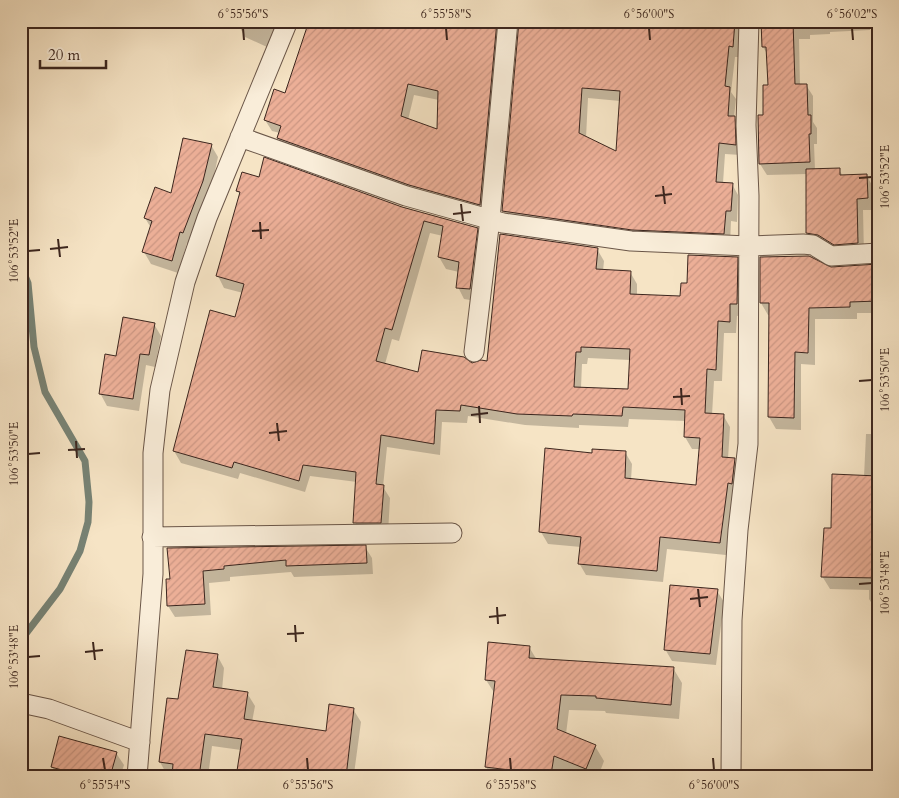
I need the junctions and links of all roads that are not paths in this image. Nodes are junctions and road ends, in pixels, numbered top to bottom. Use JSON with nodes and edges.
{"nodes":[{"id":1,"x":288,"y":21,"type":"edge"},
{"id":2,"x":508,"y":21,"type":"edge"},
{"id":3,"x":749,"y":21,"type":"edge"},
{"id":4,"x":240,"y":138,"type":"junction"},
{"id":5,"x":490,"y":219,"type":"junction"},
{"id":6,"x":748,"y":246,"type":"junction"},
{"id":7,"x":878,"y":253,"type":"edge"},
{"id":8,"x":474,"y":352,"type":"dead end"},
{"id":9,"x":452,"y":533,"type":"dead end"},
{"id":10,"x":152,"y":537,"type":"junction"},
{"id":11,"x":21,"y":703,"type":"edge"},
{"id":12,"x":140,"y":742,"type":"junction"},
{"id":13,"x":137,"y":777,"type":"edge"},
{"id":14,"x":732,"y":777,"type":"edge"}],
"edges":[{"from":1,"to":4,"type":"street"},
{"from":2,"to":5,"type":"street"},
{"from":3,"to":6,"type":"street"},
{"from":4,"to":5,"type":"street"},
{"from":4,"to":10,"type":"street"},
{"from":5,"to":6,"type":"street"},
{"from":5,"to":8,"type":"street"},
{"from":6,"to":7,"type":"street"},
{"from":6,"to":14,"type":"street"},
{"from":9,"to":10,"type":"street"},
{"from":10,"to":12,"type":"street"},
{"from":11,"to":12,"type":"street"},
{"from":12,"to":13,"type":"street"}]}
